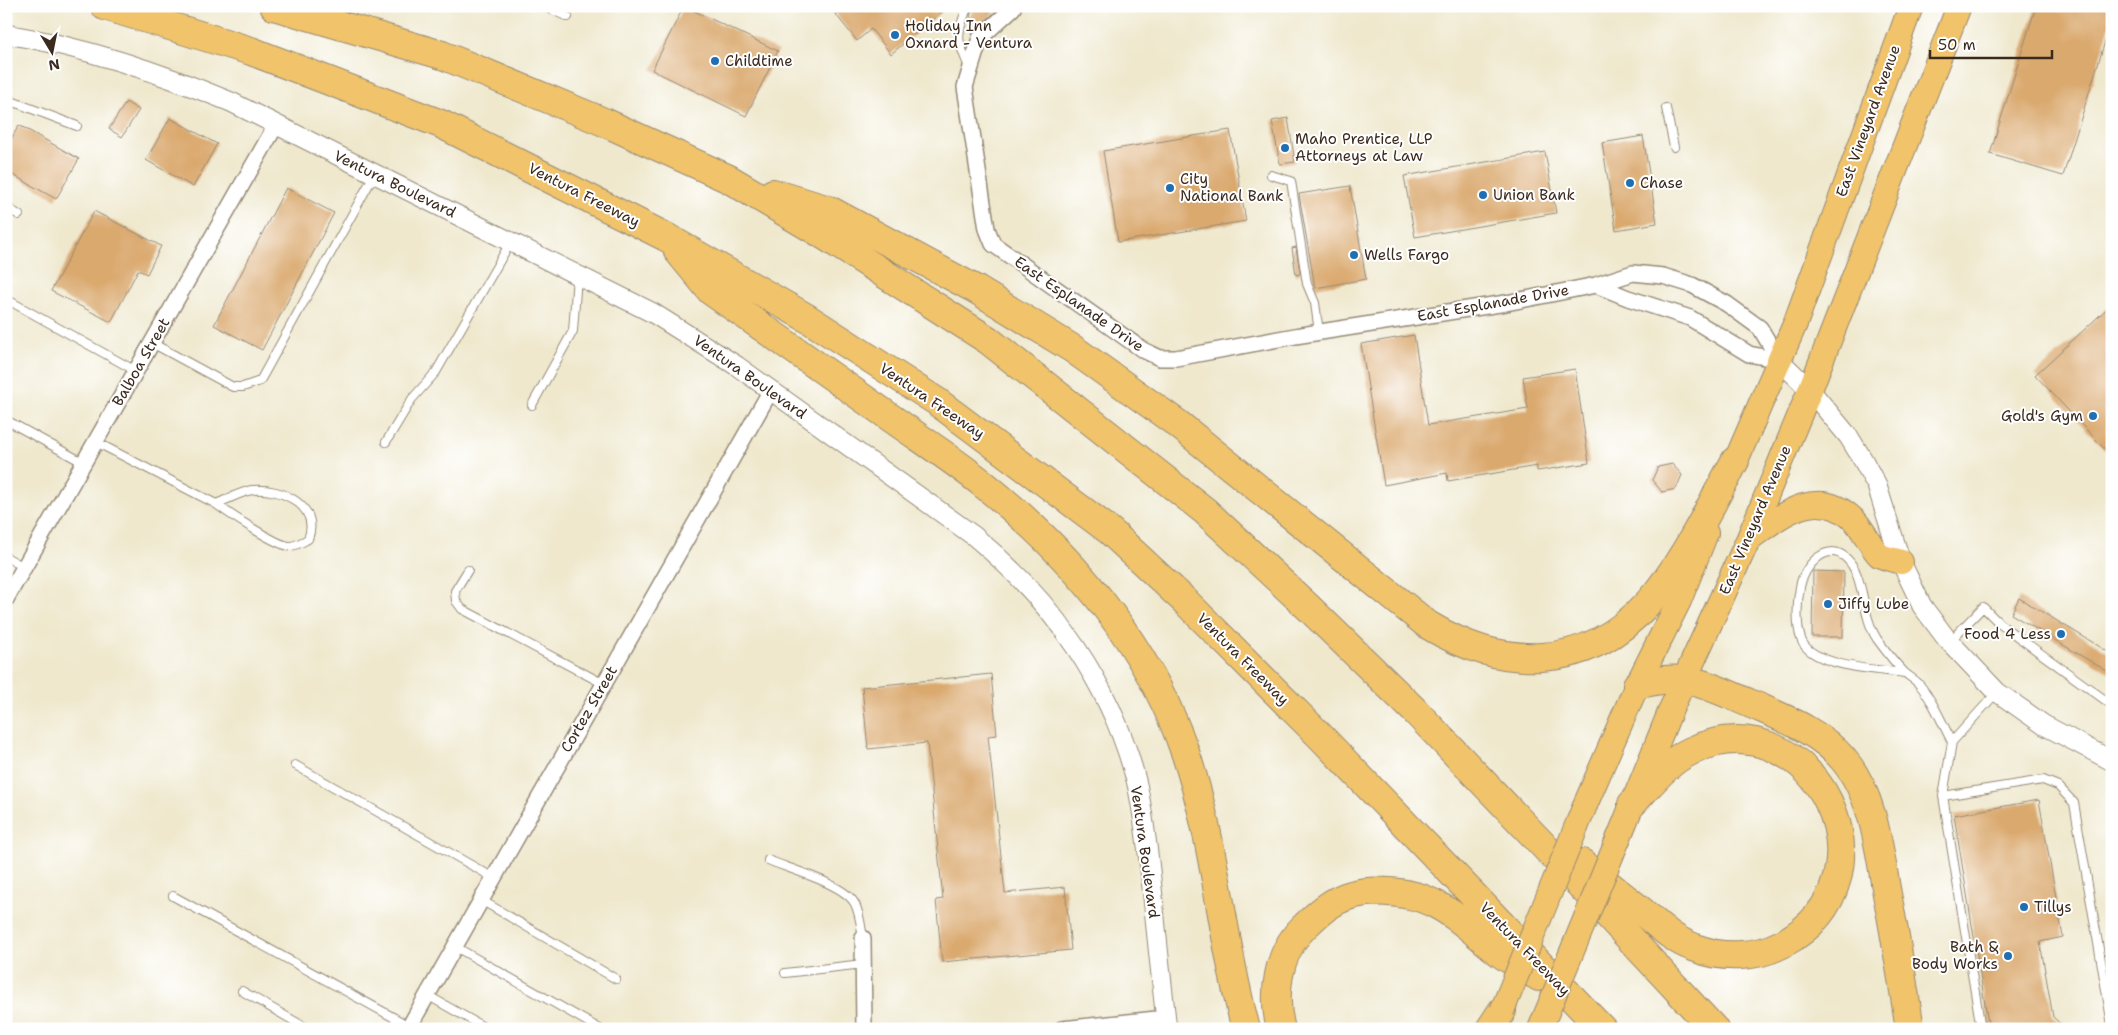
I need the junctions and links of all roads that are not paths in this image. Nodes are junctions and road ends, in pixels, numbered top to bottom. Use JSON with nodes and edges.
{"nodes":[{"id":1,"x":105,"y":6,"type":"edge"},
{"id":2,"x":274,"y":6,"type":"edge"},
{"id":3,"x":543,"y":6,"type":"edge"},
{"id":4,"x":1910,"y":6,"type":"edge"},
{"id":5,"x":1013,"y":8,"type":"dead end"},
{"id":6,"x":1954,"y":10,"type":"edge"},
{"id":7,"x":966,"y":11,"type":"dead end"},
{"id":8,"x":568,"y":17,"type":"dead end"},
{"id":9,"x":6,"y":34,"type":"edge"},
{"id":10,"x":969,"y":69,"type":"junction"},
{"id":11,"x":6,"y":99,"type":"edge"},
{"id":12,"x":1666,"y":108,"type":"dead end"},
{"id":13,"x":276,"y":125,"type":"junction"},
{"id":14,"x":77,"y":126,"type":"dead end"},
{"id":15,"x":1674,"y":147,"type":"dead end"},
{"id":16,"x":374,"y":175,"type":"junction"},
{"id":17,"x":1271,"y":175,"type":"dead end"},
{"id":18,"x":728,"y":179,"type":"junction"},
{"id":19,"x":6,"y":207,"type":"edge"},
{"id":20,"x":19,"y":215,"type":"dead end"},
{"id":21,"x":666,"y":236,"type":"junction"},
{"id":22,"x":511,"y":241,"type":"junction"},
{"id":23,"x":577,"y":274,"type":"junction"},
{"id":24,"x":1596,"y":285,"type":"junction"},
{"id":25,"x":6,"y":299,"type":"edge"},
{"id":26,"x":1319,"y":332,"type":"junction"},
{"id":27,"x":152,"y":343,"type":"junction"},
{"id":28,"x":1782,"y":354,"type":"junction"},
{"id":29,"x":136,"y":371,"type":"junction"},
{"id":30,"x":771,"y":390,"type":"junction"},
{"id":31,"x":1810,"y":390,"type":"junction"},
{"id":32,"x":532,"y":404,"type":"dead end"},
{"id":33,"x":6,"y":420,"type":"edge"},
{"id":34,"x":96,"y":442,"type":"junction"},
{"id":35,"x":386,"y":442,"type":"dead end"},
{"id":36,"x":1736,"y":461,"type":"junction"},
{"id":37,"x":84,"y":463,"type":"junction"},
{"id":38,"x":216,"y":504,"type":"junction"},
{"id":39,"x":1748,"y":540,"type":"junction"},
{"id":40,"x":6,"y":556,"type":"edge"},
{"id":41,"x":1901,"y":562,"type":"junction"},
{"id":42,"x":24,"y":567,"type":"junction"},
{"id":43,"x":468,"y":570,"type":"dead end"},
{"id":44,"x":6,"y":599,"type":"edge"},
{"id":45,"x":1949,"y":642,"type":"junction"},
{"id":46,"x":1905,"y":673,"type":"junction"},
{"id":47,"x":1685,"y":678,"type":"junction"},
{"id":48,"x":604,"y":684,"type":"junction"},
{"id":49,"x":1638,"y":685,"type":"junction"},
{"id":50,"x":1996,"y":692,"type":"junction"},
{"id":51,"x":2112,"y":705,"type":"edge"},
{"id":52,"x":1952,"y":742,"type":"junction"},
{"id":53,"x":2112,"y":761,"type":"edge"},
{"id":54,"x":295,"y":765,"type":"dead end"},
{"id":55,"x":1943,"y":796,"type":"junction"},
{"id":56,"x":1632,"y":804,"type":"junction"},
{"id":57,"x":1542,"y":844,"type":"junction"},
{"id":58,"x":768,"y":860,"type":"dead end"},
{"id":59,"x":494,"y":878,"type":"junction"},
{"id":60,"x":173,"y":896,"type":"dead end"},
{"id":61,"x":481,"y":900,"type":"junction"},
{"id":62,"x":863,"y":938,"type":"joint"},
{"id":63,"x":454,"y":946,"type":"junction"},
{"id":64,"x":863,"y":964,"type":"junction"},
{"id":65,"x":785,"y":973,"type":"dead end"},
{"id":66,"x":616,"y":979,"type":"dead end"},
{"id":67,"x":242,"y":991,"type":"dead end"},
{"id":68,"x":427,"y":995,"type":"junction"},
{"id":69,"x":1571,"y":996,"type":"junction"},
{"id":70,"x":1166,"y":1023,"type":"edge"},
{"id":71,"x":1496,"y":1023,"type":"edge"},
{"id":72,"x":2112,"y":1025,"type":"edge"},
{"id":73,"x":408,"y":1028,"type":"edge"},
{"id":74,"x":1087,"y":1028,"type":"edge"},
{"id":75,"x":308,"y":1029,"type":"edge"},
{"id":76,"x":487,"y":1029,"type":"edge"},
{"id":77,"x":600,"y":1029,"type":"edge"},
{"id":78,"x":864,"y":1029,"type":"edge"},
{"id":79,"x":1062,"y":1029,"type":"edge"},
{"id":80,"x":1246,"y":1029,"type":"edge"},
{"id":81,"x":1281,"y":1029,"type":"edge"},
{"id":82,"x":1540,"y":1029,"type":"edge"},
{"id":83,"x":1602,"y":1029,"type":"edge"},
{"id":84,"x":1714,"y":1029,"type":"edge"},
{"id":85,"x":1910,"y":1029,"type":"edge"},
{"id":86,"x":1981,"y":1029,"type":"edge"}],
"edges":[{"from":1,"to":21,"type":"highway","name":"Ventura Freeway"},
{"from":2,"to":18,"type":"highway"},
{"from":3,"to":8,"type":"lane"},
{"from":4,"to":28,"type":"main road","name":"East Vineyard Avenue"},
{"from":5,"to":10,"type":"street","name":"East Esplanade Drive"},
{"from":6,"to":31,"type":"main road","name":"East Vineyard Avenue"},
{"from":7,"to":10,"type":"lane"},
{"from":9,"to":13,"type":"street","name":"Ventura Boulevard"},
{"from":10,"to":26,"type":"street","name":"East Esplanade Drive"},
{"from":11,"to":14,"type":"lane"},
{"from":12,"to":15,"type":"lane"},
{"from":13,"to":16,"type":"street","name":"Ventura Boulevard"},
{"from":13,"to":27,"type":"street","name":"Balboa Street"},
{"from":16,"to":22,"type":"street","name":"Ventura Boulevard"},
{"from":16,"to":27,"type":"lane"},
{"from":17,"to":26,"type":"lane"},
{"from":18,"to":36,"type":"highway"},
{"from":18,"to":57,"type":"highway"},
{"from":19,"to":20,"type":"lane"},
{"from":21,"to":69,"type":"highway","name":"Ventura Freeway"},
{"from":21,"to":80,"type":"highway"},
{"from":22,"to":23,"type":"street","name":"Ventura Boulevard"},
{"from":22,"to":35,"type":"lane"},
{"from":23,"to":30,"type":"street","name":"Ventura Boulevard"},
{"from":23,"to":32,"type":"lane"},
{"from":24,"to":26,"type":"street","name":"East Esplanade Drive"},
{"from":24,"to":28,"type":"street"},
{"from":24,"to":28,"type":"street","name":"East Esplanade Drive"},
{"from":25,"to":29,"type":"lane"},
{"from":27,"to":29,"type":"street","name":"Balboa Street"},
{"from":28,"to":31,"type":"street"},
{"from":28,"to":36,"type":"main road","name":"East Vineyard Avenue"},
{"from":29,"to":34,"type":"street","name":"Balboa Street"},
{"from":30,"to":48,"type":"street","name":"Cortez Street"},
{"from":30,"to":70,"type":"street","name":"Ventura Boulevard"},
{"from":31,"to":39,"type":"main road","name":"East Vineyard Avenue"},
{"from":31,"to":41,"type":"street"},
{"from":33,"to":37,"type":"lane"},
{"from":34,"to":37,"type":"street","name":"Balboa Street"},
{"from":34,"to":38,"type":"lane"},
{"from":36,"to":49,"type":"main road","name":"East Vineyard Avenue"},
{"from":37,"to":42,"type":"street","name":"Balboa Street"},
{"from":38,"to":38,"type":"lane"},
{"from":39,"to":41,"type":"main road"},
{"from":39,"to":47,"type":"main road","name":"East Vineyard Avenue"},
{"from":40,"to":42,"type":"lane"},
{"from":41,"to":45,"type":"street"},
{"from":42,"to":44,"type":"street","name":"Balboa Street"},
{"from":43,"to":48,"type":"lane"},
{"from":45,"to":50,"type":"street"},
{"from":45,"to":51,"type":"lane"},
{"from":46,"to":46,"type":"lane"},
{"from":46,"to":52,"type":"lane"},
{"from":47,"to":49,"type":"highway"},
{"from":47,"to":56,"type":"main road","name":"East Vineyard Avenue"},
{"from":47,"to":85,"type":"highway"},
{"from":48,"to":59,"type":"street","name":"Cortez Street"},
{"from":49,"to":71,"type":"main road","name":"East Vineyard Avenue","bridge":true},
{"from":50,"to":52,"type":"lane"},
{"from":50,"to":53,"type":"street"},
{"from":52,"to":55,"type":"lane"},
{"from":54,"to":59,"type":"lane"},
{"from":55,"to":72,"type":"lane"},
{"from":55,"to":86,"type":"lane"},
{"from":56,"to":57,"type":"highway"},
{"from":56,"to":82,"type":"main road","name":"East Vineyard Avenue","bridge":true},
{"from":57,"to":84,"type":"highway"},
{"from":58,"to":62,"type":"lane"},
{"from":59,"to":61,"type":"street","name":"Cortez Street"},
{"from":60,"to":73,"type":"lane"},
{"from":61,"to":63,"type":"street","name":"Cortez Street"},
{"from":61,"to":66,"type":"lane"},
{"from":62,"to":64,"type":"street"},
{"from":63,"to":68,"type":"street","name":"Cortez Street"},
{"from":63,"to":77,"type":"lane"},
{"from":64,"to":65,"type":"lane"},
{"from":64,"to":78,"type":"street"},
{"from":67,"to":75,"type":"lane"},
{"from":68,"to":73,"type":"street","name":"Cortez Street"},
{"from":68,"to":76,"type":"lane"},
{"from":69,"to":81,"type":"highway"},
{"from":69,"to":83,"type":"highway","name":"Ventura Freeway"},
{"from":70,"to":74,"type":"street"},
{"from":74,"to":79,"type":"street"}]}
